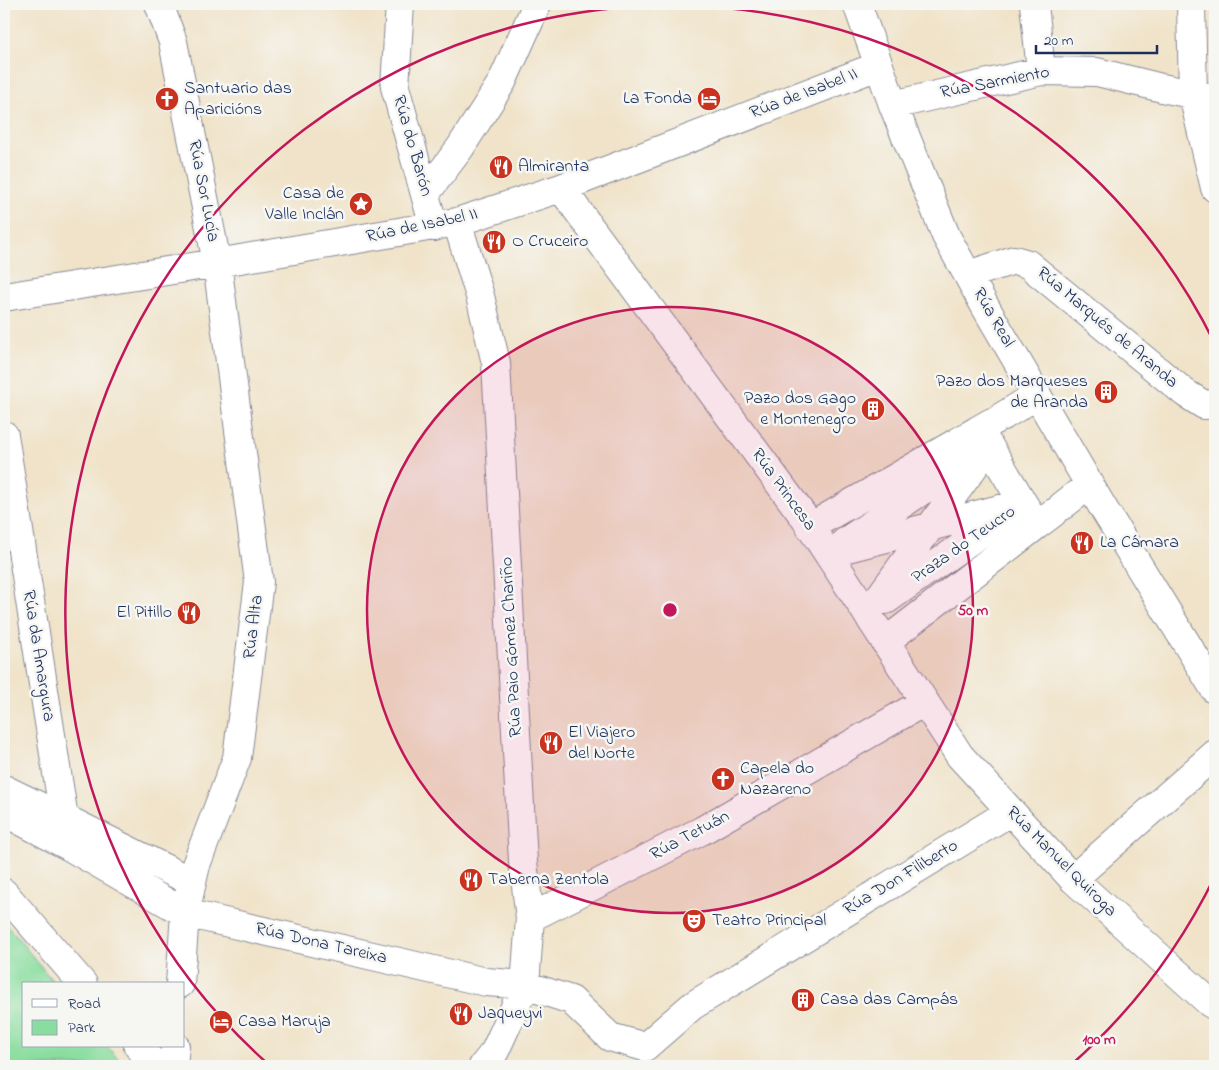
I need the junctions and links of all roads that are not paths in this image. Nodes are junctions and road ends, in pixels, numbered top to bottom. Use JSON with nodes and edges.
{"nodes":[{"id":1,"x":159,"y":4,"type":"edge"},
{"id":2,"x":400,"y":4,"type":"edge"},
{"id":3,"x":537,"y":4,"type":"edge"},
{"id":4,"x":856,"y":4,"type":"edge"},
{"id":5,"x":1034,"y":4,"type":"edge"},
{"id":6,"x":1191,"y":4,"type":"edge"},
{"id":7,"x":878,"y":66,"type":"junction"},
{"id":8,"x":1041,"y":71,"type":"junction"},
{"id":9,"x":1204,"y":97,"type":"edge"},
{"id":10,"x":893,"y":104,"type":"junction"},
{"id":11,"x":561,"y":188,"type":"junction"},
{"id":12,"x":1215,"y":188,"type":"edge"},
{"id":13,"x":426,"y":193,"type":"junction"},
{"id":14,"x":446,"y":224,"type":"junction"},
{"id":15,"x":217,"y":263,"type":"junction"},
{"id":16,"x":968,"y":275,"type":"junction"},
{"id":17,"x":4,"y":297,"type":"edge"},
{"id":18,"x":1037,"y":396,"type":"junction"},
{"id":19,"x":1215,"y":404,"type":"edge"},
{"id":20,"x":991,"y":428,"type":"junction"},
{"id":21,"x":4,"y":435,"type":"edge"},
{"id":22,"x":1090,"y":484,"type":"junction"},
{"id":23,"x":1044,"y":512,"type":"junction"},
{"id":24,"x":810,"y":527,"type":"junction"},
{"id":25,"x":931,"y":527,"type":"junction"},
{"id":26,"x":828,"y":553,"type":"junction"},
{"id":27,"x":867,"y":614,"type":"junction"},
{"id":28,"x":885,"y":642,"type":"junction"},
{"id":29,"x":1215,"y":690,"type":"edge"},
{"id":30,"x":924,"y":702,"type":"junction"},
{"id":31,"x":1215,"y":754,"type":"edge"},
{"id":32,"x":4,"y":789,"type":"edge"},
{"id":33,"x":4,"y":812,"type":"edge"},
{"id":34,"x":1010,"y":812,"type":"junction"},
{"id":35,"x":64,"y":818,"type":"junction"},
{"id":36,"x":1073,"y":879,"type":"junction"},
{"id":37,"x":192,"y":882,"type":"junction"},
{"id":38,"x":4,"y":894,"type":"edge"},
{"id":39,"x":185,"y":913,"type":"junction"},
{"id":40,"x":530,"y":918,"type":"junction"},
{"id":41,"x":81,"y":982,"type":"edge"},
{"id":42,"x":180,"y":982,"type":"edge"},
{"id":43,"x":524,"y":986,"type":"junction"},
{"id":44,"x":1215,"y":1006,"type":"edge"},
{"id":45,"x":140,"y":1048,"type":"edge"},
{"id":46,"x":175,"y":1048,"type":"edge"},
{"id":47,"x":648,"y":1057,"type":"edge"},
{"id":48,"x":156,"y":1066,"type":"edge"},
{"id":49,"x":173,"y":1066,"type":"edge"},
{"id":50,"x":483,"y":1066,"type":"edge"}],
"edges":[{"from":1,"to":15,"type":"street","name":"Rúa Sor Lucía"},
{"from":2,"to":13,"type":"street","name":"Rúa do Barón"},
{"from":3,"to":13,"type":"street"},
{"from":4,"to":7,"type":"street","name":"Rúa Real"},
{"from":5,"to":8,"type":"street"},
{"from":6,"to":9,"type":"street"},
{"from":7,"to":10,"type":"street","name":"Rúa Real"},
{"from":7,"to":11,"type":"street","name":"Rúa de Isabel II"},
{"from":8,"to":9,"type":"street","name":"Rúa Sarmiento"},
{"from":8,"to":10,"type":"street","name":"Rúa Sarmiento"},
{"from":9,"to":12,"type":"street"},
{"from":10,"to":16,"type":"street","name":"Rúa Real"},
{"from":11,"to":14,"type":"street","name":"Rúa de Isabel II"},
{"from":11,"to":24,"type":"street","name":"Rúa Princesa"},
{"from":13,"to":14,"type":"street","name":"Rúa do Barón"},
{"from":14,"to":15,"type":"street","name":"Rúa de Isabel II"},
{"from":14,"to":40,"type":"street","name":"Rúa Paio Gómez Chariño"},
{"from":15,"to":17,"type":"street","name":"Rúa de Isabel II"},
{"from":15,"to":37,"type":"street","name":"Rúa Alta"},
{"from":16,"to":18,"type":"street","name":"Rúa Real"},
{"from":16,"to":19,"type":"street","name":"Rúa Marqués de Aranda"},
{"from":18,"to":20,"type":"street"},
{"from":18,"to":22,"type":"street","name":"Rúa Real"},
{"from":20,"to":23,"type":"street"},
{"from":20,"to":24,"type":"street"},
{"from":20,"to":25,"type":"street"},
{"from":20,"to":26,"type":"street"},
{"from":21,"to":35,"type":"street","name":"Rúa da Amargura"},
{"from":22,"to":23,"type":"street","name":"Praza do Teucro"},
{"from":22,"to":29,"type":"street","name":"Rúa Real"},
{"from":23,"to":25,"type":"street"},
{"from":23,"to":27,"type":"street","name":"Praza do Teucro"},
{"from":23,"to":28,"type":"street"},
{"from":24,"to":26,"type":"street","name":"Rúa Princesa"},
{"from":25,"to":26,"type":"street"},
{"from":25,"to":27,"type":"street"},
{"from":26,"to":27,"type":"street","name":"Rúa Princesa"},
{"from":27,"to":28,"type":"street","name":"Rúa Princesa"},
{"from":28,"to":30,"type":"street","name":"Rúa Princesa"},
{"from":30,"to":34,"type":"street","name":"Rúa Manuel Quiroga"},
{"from":30,"to":40,"type":"street","name":"Rúa Tetuán"},
{"from":31,"to":36,"type":"street"},
{"from":32,"to":35,"type":"street"},
{"from":33,"to":39,"type":"street","name":"Rúa Dona Tareixa"},
{"from":34,"to":36,"type":"street","name":"Rúa Manuel Quiroga"},
{"from":34,"to":47,"type":"street","name":"Rúa Don Filiberto"},
{"from":35,"to":37,"type":"street"},
{"from":36,"to":44,"type":"street","name":"Rúa Manuel Quiroga"},
{"from":37,"to":39,"type":"street","name":"Rúa Alta"},
{"from":38,"to":41,"type":"street"},
{"from":39,"to":42,"type":"street","name":"Rúa Alta"},
{"from":39,"to":43,"type":"street","name":"Rúa Dona Tareixa"},
{"from":40,"to":43,"type":"street","name":"Rúa Paio Gómez Chariño"},
{"from":43,"to":47,"type":"street","name":"Rúa Dona Tareixa"},
{"from":43,"to":50,"type":"street","name":"Rúa Paio Gómez Chariño"},
{"from":45,"to":48,"type":"street"},
{"from":46,"to":49,"type":"street"}]}
